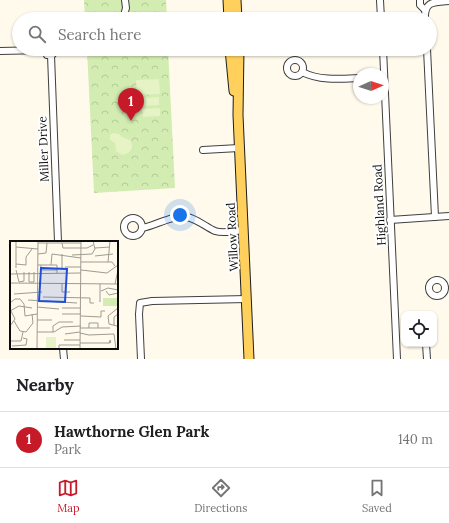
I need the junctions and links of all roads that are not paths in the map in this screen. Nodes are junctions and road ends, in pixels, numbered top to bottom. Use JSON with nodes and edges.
{"nodes":[{"id":1,"x":125,"y":0,"type":"edge"},
{"id":2,"x":228,"y":0,"type":"edge"},
{"id":3,"x":236,"y":0,"type":"edge"},
{"id":4,"x":380,"y":0,"type":"edge"},
{"id":5,"x":420,"y":0,"type":"edge"},
{"id":6,"x":449,"y":1,"type":"edge"},
{"id":7,"x":431,"y":2,"type":"edge"},
{"id":8,"x":425,"y":10,"type":"joint"},
{"id":9,"x":125,"y":12,"type":"edge"},
{"id":10,"x":229,"y":12,"type":"edge"},
{"id":11,"x":237,"y":12,"type":"edge"},
{"id":12,"x":381,"y":12,"type":"edge"},
{"id":13,"x":0,"y":51,"type":"edge"},
{"id":14,"x":12,"y":51,"type":"edge"},
{"id":15,"x":51,"y":56,"type":"edge"},
{"id":16,"x":230,"y":56,"type":"edge"},
{"id":17,"x":239,"y":56,"type":"edge"},
{"id":18,"x":383,"y":56,"type":"edge"},
{"id":19,"x":427,"y":56,"type":"edge"},
{"id":20,"x":383,"y":68,"type":"edge"},
{"id":21,"x":302,"y":72,"type":"dead end"},
{"id":22,"x":353,"y":78,"type":"edge"},
{"id":23,"x":384,"y":104,"type":"edge"},
{"id":24,"x":238,"y":114,"type":"junction"},
{"id":25,"x":239,"y":148,"type":"junction"},
{"id":26,"x":203,"y":150,"type":"dead end"},
{"id":27,"x":449,"y":216,"type":"edge"},
{"id":28,"x":435,"y":217,"type":"junction"},
{"id":29,"x":390,"y":220,"type":"junction"},
{"id":30,"x":142,"y":228,"type":"dead end"},
{"id":31,"x":243,"y":230,"type":"junction"},
{"id":32,"x":58,"y":241,"type":"edge"},
{"id":33,"x":246,"y":299,"type":"junction"},
{"id":34,"x":426,"y":347,"type":"edge"},
{"id":35,"x":63,"y":349,"type":"edge"},
{"id":36,"x":64,"y":359,"type":"edge"},
{"id":37,"x":141,"y":359,"type":"edge"},
{"id":38,"x":249,"y":359,"type":"edge"},
{"id":39,"x":397,"y":359,"type":"edge"},
{"id":40,"x":426,"y":359,"type":"edge"}],
"edges":[{"from":1,"to":9,"type":"street"},
{"from":2,"to":10,"type":"main road"},
{"from":3,"to":11,"type":"main road"},
{"from":4,"to":12,"type":"street"},
{"from":5,"to":8,"type":"street"},
{"from":6,"to":7,"type":"street"},
{"from":7,"to":8,"type":"street"},
{"from":13,"to":14,"type":"street"},
{"from":15,"to":32,"type":"street","name":"Miller Drive"},
{"from":16,"to":24,"type":"main road","name":"Willow Road"},
{"from":17,"to":24,"type":"main road","name":"Willow Road"},
{"from":18,"to":20,"type":"street","name":"Highland Road"},
{"from":19,"to":28,"type":"street"},
{"from":21,"to":22,"type":"street"},
{"from":23,"to":29,"type":"street","name":"Highland Road"},
{"from":24,"to":25,"type":"main road","name":"Willow Road"},
{"from":25,"to":26,"type":"street"},
{"from":25,"to":31,"type":"main road","name":"Willow Road"},
{"from":27,"to":28,"type":"street"},
{"from":28,"to":29,"type":"street"},
{"from":29,"to":39,"type":"street","name":"Highland Road"},
{"from":30,"to":31,"type":"street"},
{"from":31,"to":33,"type":"main road","name":"Willow Road"},
{"from":33,"to":37,"type":"street"},
{"from":33,"to":38,"type":"main road","name":"Willow Road"},
{"from":34,"to":40,"type":"street"},
{"from":35,"to":36,"type":"street"}]}
